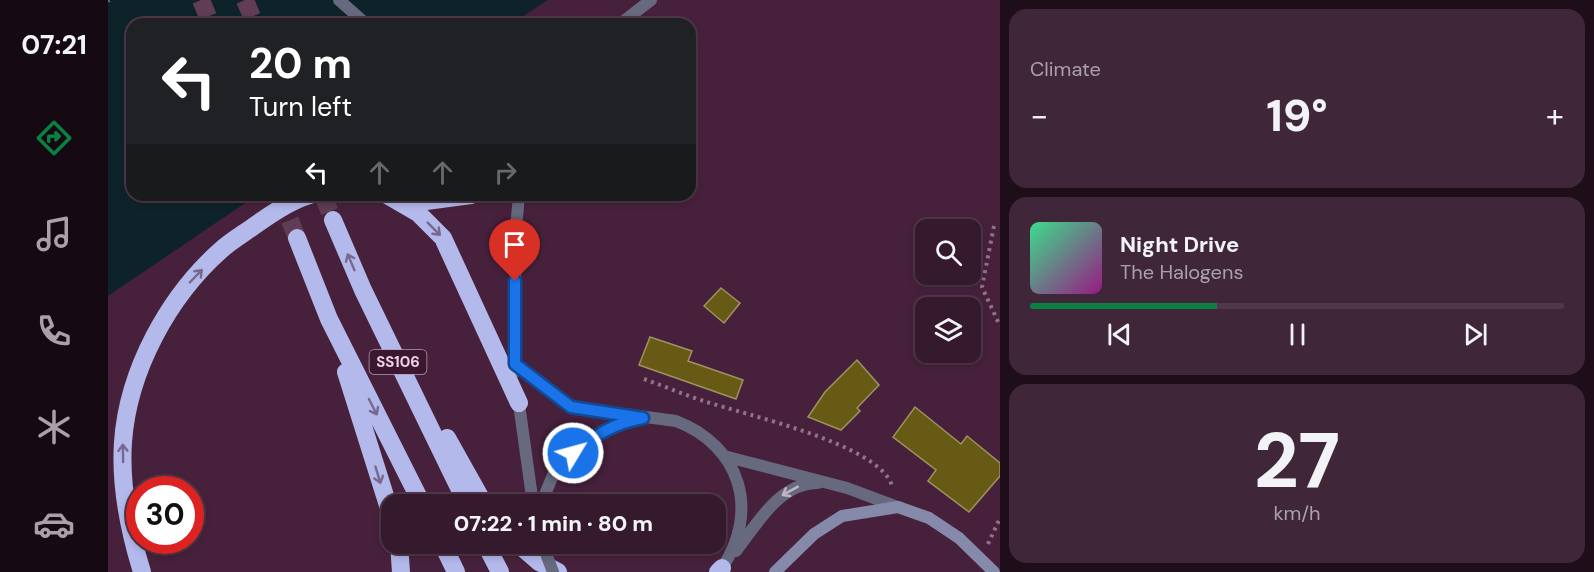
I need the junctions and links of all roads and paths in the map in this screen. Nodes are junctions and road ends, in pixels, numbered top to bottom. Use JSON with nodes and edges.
{"nodes":[{"id":1,"x":339,"y":0,"type":"edge"},
{"id":2,"x":651,"y":0,"type":"edge"},
{"id":3,"x":359,"y":18,"type":"edge"},
{"id":4,"x":628,"y":18,"type":"edge"},
{"id":5,"x":299,"y":201,"type":"edge"},
{"id":6,"x":398,"y":201,"type":"edge"},
{"id":7,"x":518,"y":201,"type":"edge"},
{"id":8,"x":333,"y":219,"type":"tunnel mouth"},
{"id":9,"x":994,"y":225,"type":"dead end"},
{"id":10,"x":297,"y":238,"type":"tunnel mouth"},
{"id":11,"x":363,"y":290,"type":"junction"},
{"id":12,"x":329,"y":319,"type":"junction"},
{"id":13,"x":1000,"y":326,"type":"edge"},
{"id":14,"x":515,"y":364,"type":"junction"},
{"id":15,"x":644,"y":379,"type":"dead end"},
{"id":16,"x":519,"y":403,"type":"junction"},
{"id":17,"x":643,"y":418,"type":"junction"},
{"id":18,"x":724,"y":456,"type":"junction"},
{"id":19,"x":847,"y":488,"type":"junction"},
{"id":20,"x":384,"y":494,"type":"edge"},
{"id":21,"x":417,"y":494,"type":"edge"},
{"id":22,"x":462,"y":494,"type":"edge"},
{"id":23,"x":478,"y":494,"type":"edge"},
{"id":24,"x":532,"y":494,"type":"edge"},
{"id":25,"x":545,"y":494,"type":"edge"},
{"id":26,"x":898,"y":507,"type":"junction"},
{"id":27,"x":1000,"y":518,"type":"edge"},
{"id":28,"x":400,"y":554,"type":"edge"},
{"id":29,"x":447,"y":554,"type":"edge"},
{"id":30,"x":491,"y":554,"type":"edge"},
{"id":31,"x":529,"y":554,"type":"edge"},
{"id":32,"x":546,"y":554,"type":"edge"},
{"id":33,"x":981,"y":559,"type":"junction"},
{"id":34,"x":720,"y":570,"type":"edge"},
{"id":35,"x":777,"y":570,"type":"edge"},
{"id":36,"x":142,"y":572,"type":"edge"},
{"id":37,"x":401,"y":572,"type":"edge"},
{"id":38,"x":456,"y":572,"type":"edge"},
{"id":39,"x":500,"y":572,"type":"edge"},
{"id":40,"x":553,"y":572,"type":"edge"},
{"id":41,"x":558,"y":572,"type":"edge"},
{"id":42,"x":994,"y":572,"type":"edge"}],
"edges":[{"from":1,"to":3,"type":"street"},
{"from":2,"to":4,"type":"street"},
{"from":36,"to":5,"type":"highway","one_way":true},
{"from":6,"to":16,"type":"highway","one_way":true},
{"from":7,"to":14,"type":"street"},
{"from":11,"to":8,"type":"highway","number":"SS106","one_way":true},
{"from":9,"to":13,"type":"path"},
{"from":10,"to":12,"type":"highway","number":"SS106"},
{"from":11,"to":22,"type":"highway","number":"SS106"},
{"from":11,"to":23,"type":"highway"},
{"from":12,"to":20,"type":"highway","one_way":true},
{"from":12,"to":21,"type":"highway","number":"SS106","one_way":true},
{"from":14,"to":16,"type":"street"},
{"from":14,"to":17,"type":"street"},
{"from":15,"to":26,"type":"path"},
{"from":16,"to":24,"type":"street"},
{"from":17,"to":18,"type":"street"},
{"from":17,"to":25,"type":"street"},
{"from":18,"to":19,"type":"street"},
{"from":18,"to":34,"type":"street"},
{"from":19,"to":26,"type":"street"},
{"from":19,"to":34,"type":"street","one_way":true},
{"from":26,"to":33,"type":"street"},
{"from":26,"to":35,"type":"street"},
{"from":27,"to":33,"type":"path"},
{"from":28,"to":37,"type":"highway"},
{"from":29,"to":38,"type":"highway"},
{"from":30,"to":39,"type":"highway"},
{"from":31,"to":41,"type":"highway"},
{"from":32,"to":40,"type":"street","bridge":true},
{"from":33,"to":42,"type":"street"}]}
